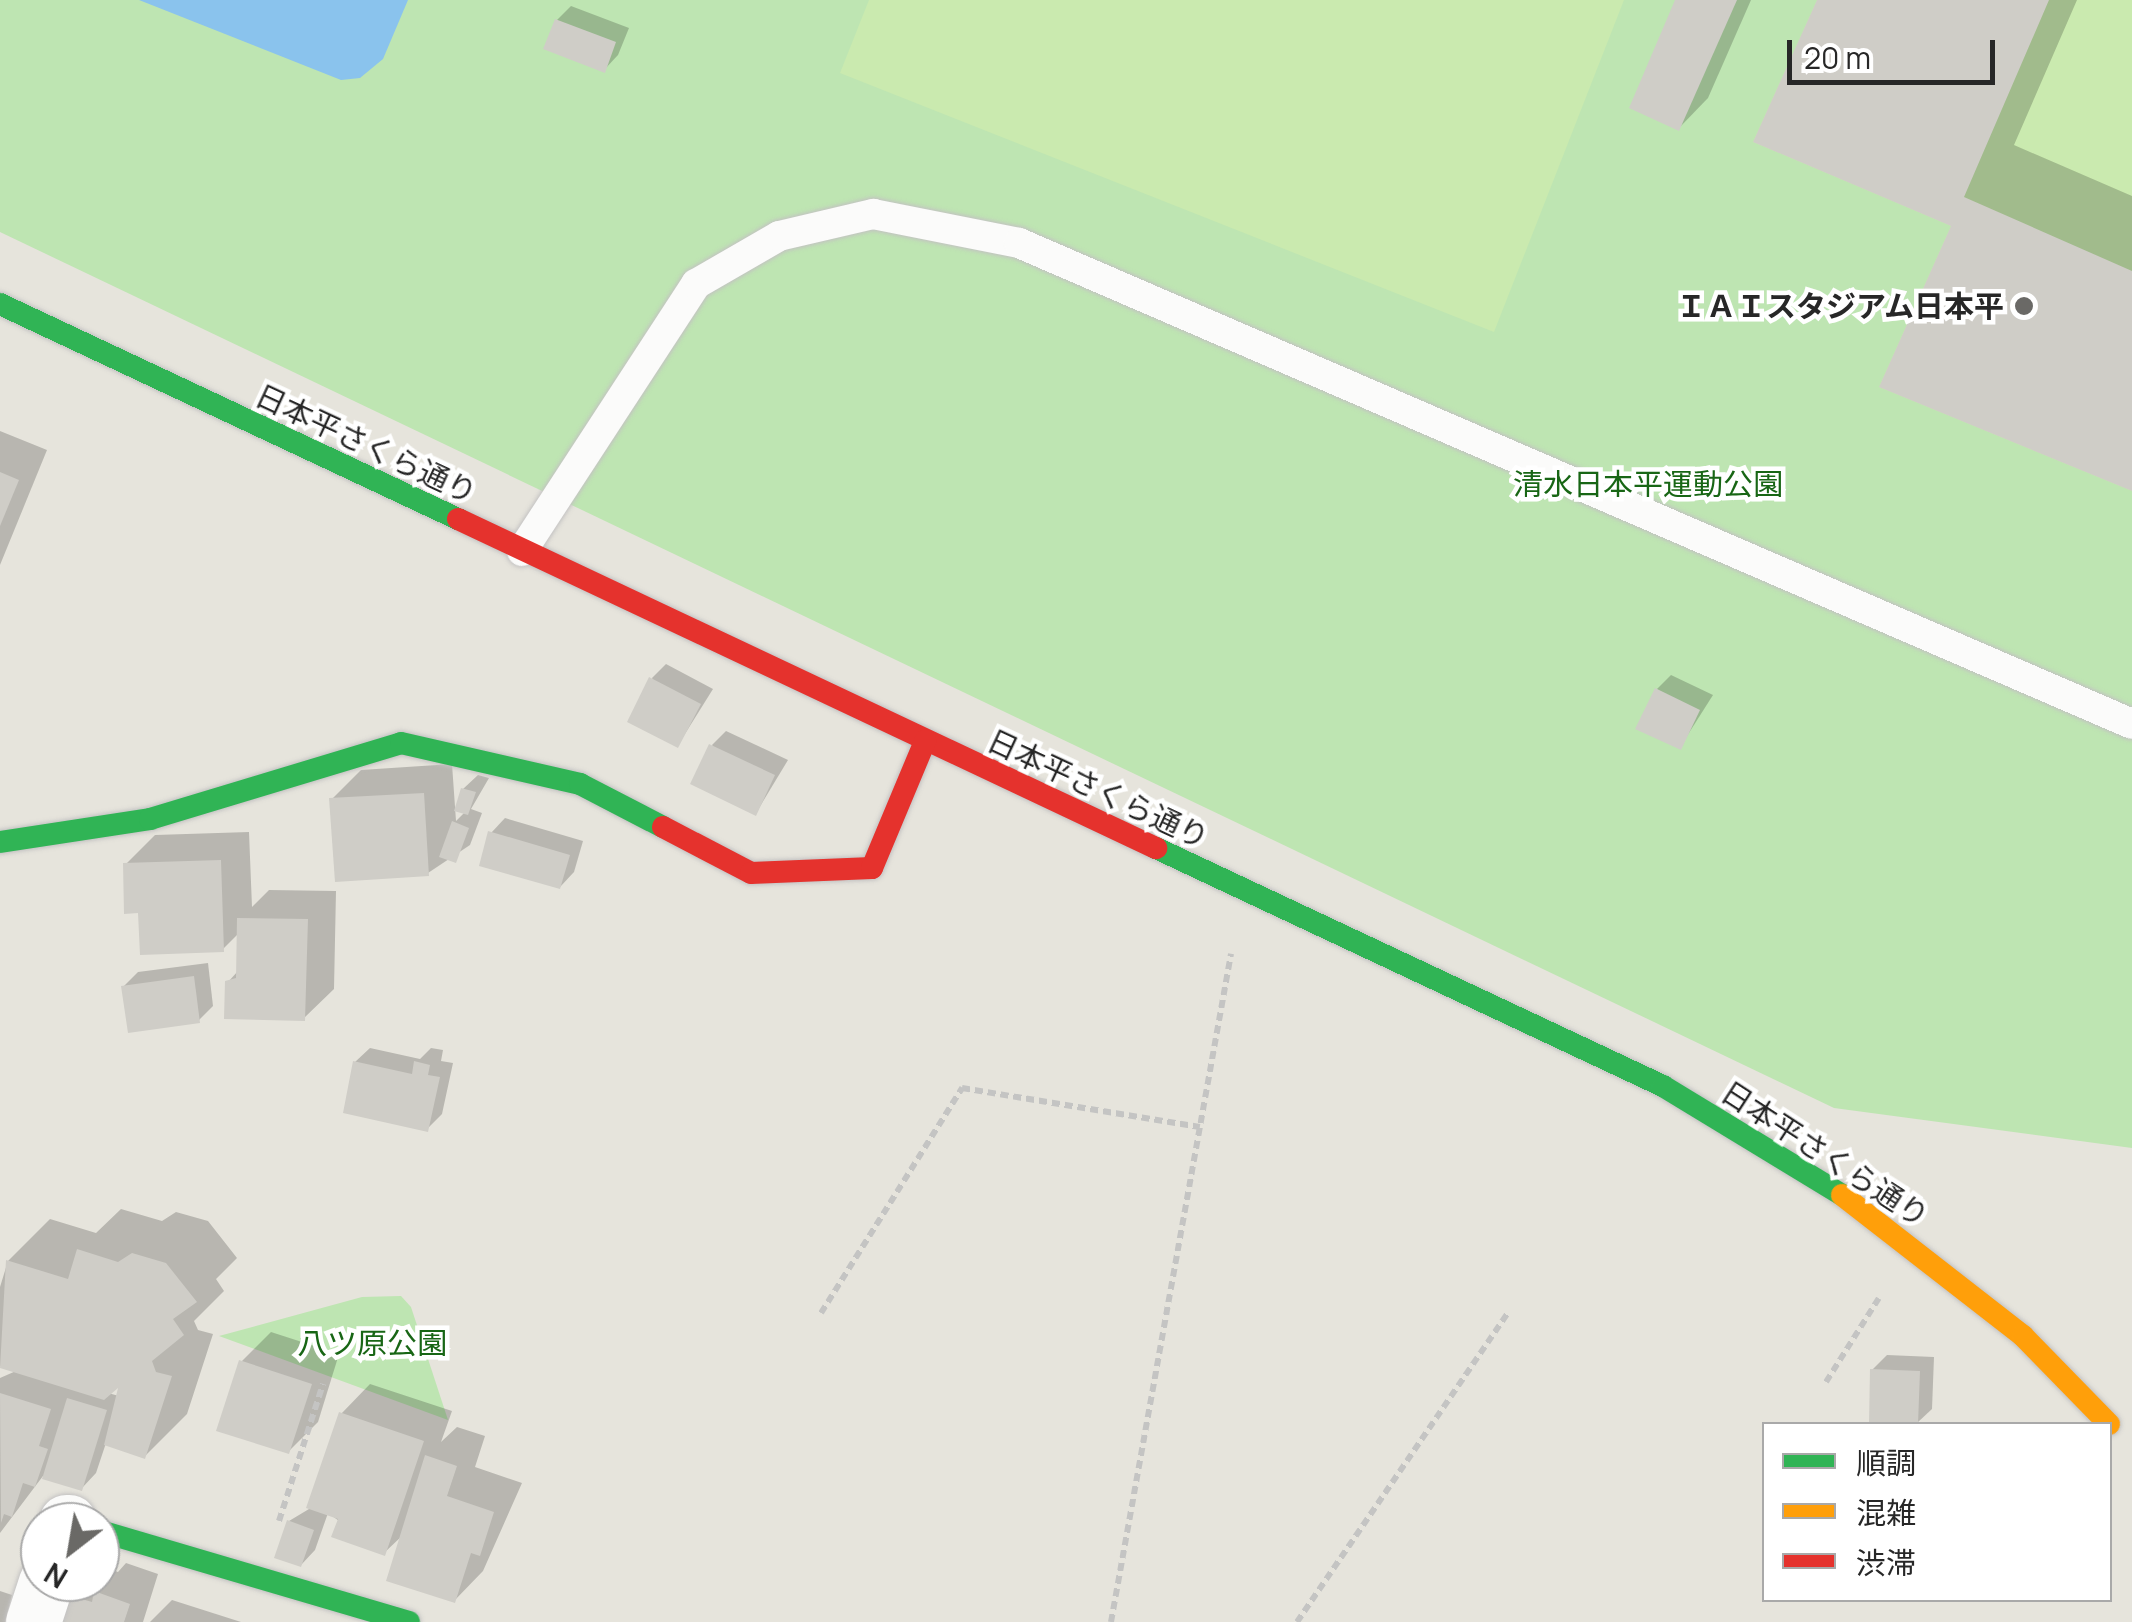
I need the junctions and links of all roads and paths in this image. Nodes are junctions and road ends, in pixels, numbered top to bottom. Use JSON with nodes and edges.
{"nodes":[{"id":1,"x":0,"y":304,"type":"edge"},
{"id":2,"x":522,"y":551,"type":"junction"},
{"id":3,"x":2132,"y":724,"type":"edge"},
{"id":4,"x":924,"y":741,"type":"junction"},
{"id":5,"x":0,"y":842,"type":"edge"},
{"id":6,"x":1242,"y":889,"type":"junction"},
{"id":7,"x":1200,"y":1126,"type":"junction"},
{"id":8,"x":1912,"y":1246,"type":"junction"},
{"id":9,"x":1509,"y":1311,"type":"dead end"},
{"id":10,"x":821,"y":1313,"type":"dead end"},
{"id":11,"x":1826,"y":1382,"type":"dead end"},
{"id":12,"x":323,"y":1384,"type":"dead end"},
{"id":13,"x":2106,"y":1422,"type":"edge"},
{"id":14,"x":2112,"y":1428,"type":"edge"},
{"id":15,"x":2132,"y":1448,"type":"edge"},
{"id":16,"x":120,"y":1537,"type":"edge"},
{"id":17,"x":260,"y":1579,"type":"junction"},
{"id":18,"x":408,"y":1622,"type":"edge"},
{"id":19,"x":1110,"y":1622,"type":"edge"},
{"id":20,"x":1297,"y":1622,"type":"edge"}],
"edges":[{"from":1,"to":2,"type":"street","name":"日本平さくら通り"},
{"from":2,"to":3,"type":"lane"},
{"from":2,"to":4,"type":"street","name":"日本平さくら通り"},
{"from":4,"to":5,"type":"street"},
{"from":4,"to":6,"type":"street","name":"日本平さくら通り"},
{"from":6,"to":7,"type":"path"},
{"from":6,"to":8,"type":"street","name":"日本平さくら通り"},
{"from":7,"to":10,"type":"path"},
{"from":7,"to":19,"type":"path"},
{"from":8,"to":11,"type":"path"},
{"from":8,"to":13,"type":"street","name":"日本平さくら通り"},
{"from":9,"to":20,"type":"path"},
{"from":12,"to":17,"type":"path"},
{"from":14,"to":15,"type":"street","name":"日本平さくら通り"},
{"from":16,"to":17,"type":"street"},
{"from":17,"to":18,"type":"street"}]}
